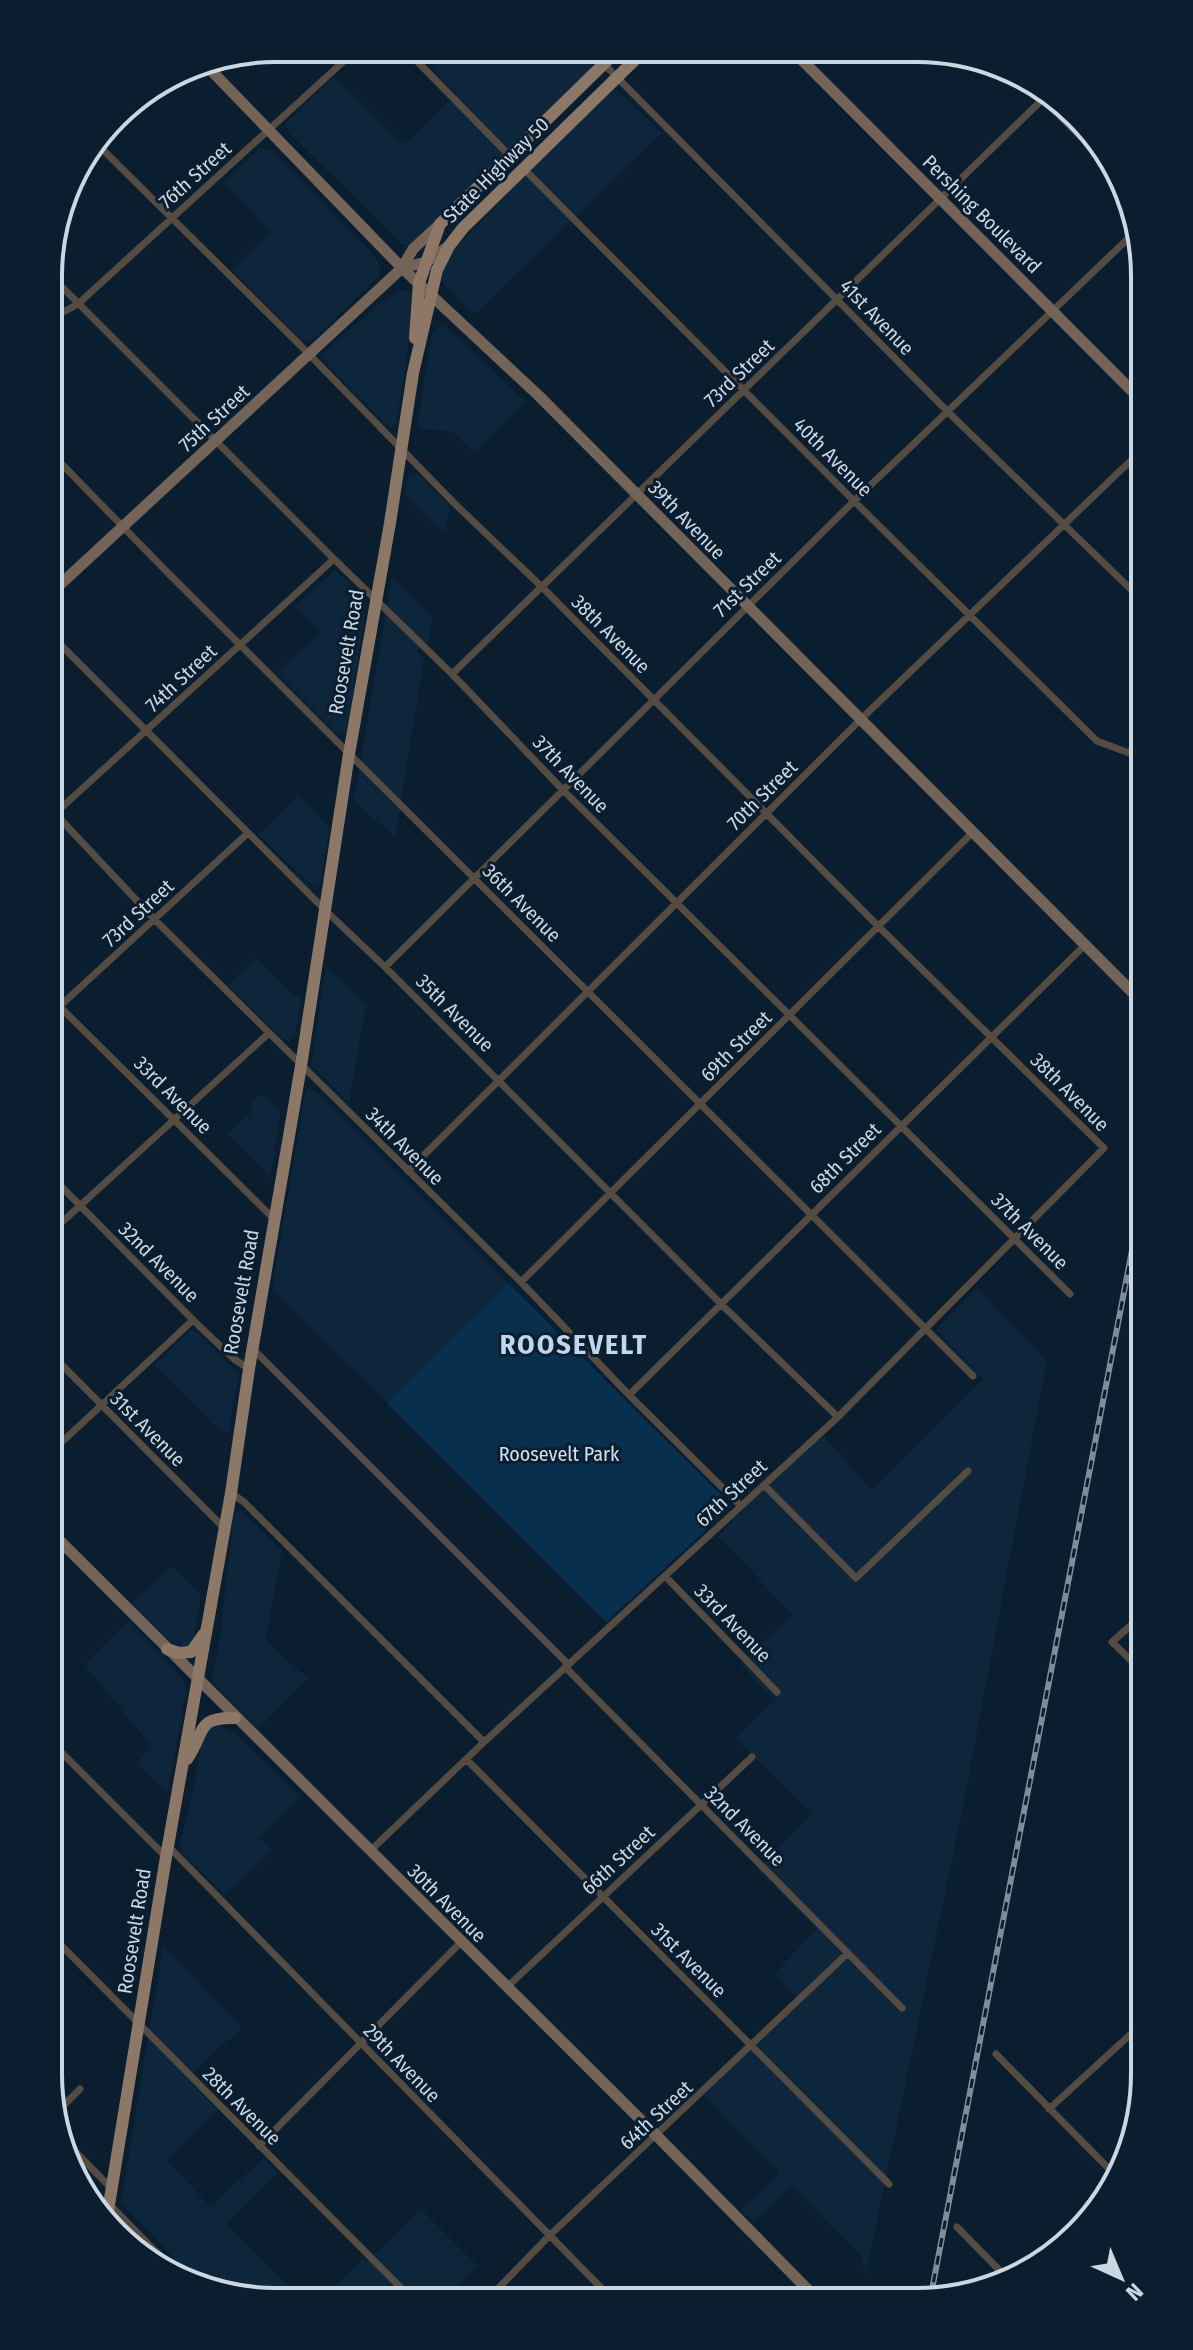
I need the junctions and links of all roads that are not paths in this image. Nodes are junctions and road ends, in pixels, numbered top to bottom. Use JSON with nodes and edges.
{"nodes":[{"id":1,"x":343,"y":62,"type":"edge"},
{"id":2,"x":418,"y":62,"type":"edge"},
{"id":3,"x":633,"y":62,"type":"edge"},
{"id":4,"x":804,"y":62,"type":"edge"},
{"id":5,"x":604,"y":64,"type":"joint"},
{"id":6,"x":212,"y":72,"type":"edge"},
{"id":7,"x":617,"y":77,"type":"junction"},
{"id":8,"x":1040,"y":101,"type":"edge"},
{"id":9,"x":270,"y":130,"type":"junction"},
{"id":10,"x":103,"y":150,"type":"edge"},
{"id":11,"x":510,"y":156,"type":"junction"},
{"id":12,"x":525,"y":170,"type":"junction"},
{"id":13,"x":941,"y":198,"type":"junction"},
{"id":14,"x":172,"y":217,"type":"junction"},
{"id":15,"x":440,"y":224,"type":"junction"},
{"id":16,"x":1127,"y":239,"type":"edge"},
{"id":17,"x":449,"y":246,"type":"junction"},
{"id":18,"x":426,"y":262,"type":"junction"},
{"id":19,"x":402,"y":268,"type":"junction"},
{"id":20,"x":419,"y":283,"type":"junction"},
{"id":21,"x":62,"y":287,"type":"edge"},
{"id":22,"x":431,"y":294,"type":"junction"},
{"id":23,"x":838,"y":299,"type":"junction"},
{"id":24,"x":78,"y":304,"type":"junction"},
{"id":25,"x":1052,"y":310,"type":"junction"},
{"id":26,"x":62,"y":313,"type":"edge"},
{"id":27,"x":310,"y":354,"type":"junction"},
{"id":28,"x":413,"y":373,"type":"junction"},
{"id":29,"x":744,"y":390,"type":"junction"},
{"id":30,"x":1131,"y":390,"type":"edge"},
{"id":31,"x":947,"y":411,"type":"junction"},
{"id":32,"x":217,"y":440,"type":"junction"},
{"id":33,"x":400,"y":447,"type":"junction"},
{"id":34,"x":1131,"y":460,"type":"edge"},
{"id":35,"x":62,"y":464,"type":"edge"},
{"id":36,"x":637,"y":494,"type":"junction"},
{"id":37,"x":854,"y":501,"type":"junction"},
{"id":38,"x":1064,"y":523,"type":"junction"},
{"id":39,"x":123,"y":527,"type":"junction"},
{"id":40,"x":334,"y":559,"type":"junction"},
{"id":41,"x":62,"y":583,"type":"edge"},
{"id":42,"x":542,"y":587,"type":"junction"},
{"id":43,"x":1131,"y":589,"type":"edge"},
{"id":44,"x":375,"y":600,"type":"junction"},
{"id":45,"x":747,"y":607,"type":"junction"},
{"id":46,"x":969,"y":616,"type":"junction"},
{"id":47,"x":240,"y":645,"type":"junction"},
{"id":48,"x":62,"y":646,"type":"edge"},
{"id":49,"x":452,"y":674,"type":"junction"},
{"id":50,"x":653,"y":700,"type":"junction"},
{"id":51,"x":860,"y":720,"type":"junction"},
{"id":52,"x":147,"y":731,"type":"junction"},
{"id":53,"x":1131,"y":751,"type":"edge"},
{"id":54,"x":349,"y":754,"type":"junction"},
{"id":55,"x":563,"y":790,"type":"junction"},
{"id":56,"x":62,"y":808,"type":"edge"},
{"id":57,"x":766,"y":813,"type":"junction"},
{"id":58,"x":62,"y":825,"type":"edge"},
{"id":59,"x":973,"y":832,"type":"junction"},
{"id":60,"x":248,"y":833,"type":"junction"},
{"id":61,"x":475,"y":878,"type":"junction"},
{"id":62,"x":676,"y":902,"type":"junction"},
{"id":63,"x":326,"y":911,"type":"junction"},
{"id":64,"x":155,"y":920,"type":"junction"},
{"id":65,"x":878,"y":926,"type":"junction"},
{"id":66,"x":1085,"y":945,"type":"junction"},
{"id":67,"x":385,"y":967,"type":"junction"},
{"id":68,"x":587,"y":991,"type":"junction"},
{"id":69,"x":1131,"y":991,"type":"edge"},
{"id":70,"x":62,"y":1004,"type":"edge"},
{"id":71,"x":62,"y":1008,"type":"edge"},
{"id":72,"x":790,"y":1014,"type":"junction"},
{"id":73,"x":269,"y":1033,"type":"junction"},
{"id":74,"x":991,"y":1037,"type":"junction"},
{"id":75,"x":301,"y":1066,"type":"junction"},
{"id":76,"x":498,"y":1079,"type":"junction"},
{"id":77,"x":702,"y":1104,"type":"junction"},
{"id":78,"x":175,"y":1119,"type":"junction"},
{"id":79,"x":901,"y":1126,"type":"junction"},
{"id":80,"x":1104,"y":1148,"type":"joint"},
{"id":81,"x":408,"y":1171,"type":"junction"},
{"id":82,"x":62,"y":1187,"type":"edge"},
{"id":83,"x":610,"y":1194,"type":"junction"},
{"id":84,"x":80,"y":1206,"type":"junction"},
{"id":85,"x":812,"y":1214,"type":"junction"},
{"id":86,"x":274,"y":1219,"type":"junction"},
{"id":87,"x":62,"y":1222,"type":"edge"},
{"id":88,"x":1015,"y":1238,"type":"junction"},
{"id":89,"x":521,"y":1282,"type":"junction"},
{"id":90,"x":1070,"y":1294,"type":"dead end"},
{"id":91,"x":721,"y":1304,"type":"junction"},
{"id":92,"x":193,"y":1320,"type":"junction"},
{"id":93,"x":926,"y":1329,"type":"junction"},
{"id":94,"x":252,"y":1349,"type":"junction"},
{"id":95,"x":62,"y":1365,"type":"edge"},
{"id":96,"x":249,"y":1369,"type":"junction"},
{"id":97,"x":973,"y":1376,"type":"dead end"},
{"id":98,"x":629,"y":1395,"type":"junction"},
{"id":99,"x":102,"y":1405,"type":"junction"},
{"id":100,"x":838,"y":1417,"type":"junction"},
{"id":101,"x":62,"y":1442,"type":"edge"},
{"id":102,"x":968,"y":1471,"type":"dead end"},
{"id":103,"x":764,"y":1485,"type":"junction"},
{"id":104,"x":231,"y":1493,"type":"junction"},
{"id":105,"x":741,"y":1506,"type":"junction"},
{"id":106,"x":224,"y":1528,"type":"junction"},
{"id":107,"x":62,"y":1543,"type":"edge"},
{"id":108,"x":665,"y":1576,"type":"junction"},
{"id":109,"x":1131,"y":1625,"type":"edge"},
{"id":110,"x":206,"y":1632,"type":"junction"},
{"id":111,"x":167,"y":1649,"type":"junction"},
{"id":112,"x":1131,"y":1660,"type":"edge"},
{"id":113,"x":566,"y":1666,"type":"junction"},
{"id":114,"x":198,"y":1680,"type":"junction"},
{"id":115,"x":777,"y":1692,"type":"dead end"},
{"id":116,"x":235,"y":1718,"type":"junction"},
{"id":117,"x":484,"y":1742,"type":"junction"},
{"id":118,"x":62,"y":1752,"type":"edge"},
{"id":119,"x":752,"y":1757,"type":"dead end"},
{"id":120,"x":466,"y":1759,"type":"junction"},
{"id":121,"x":183,"y":1765,"type":"junction"},
{"id":122,"x":701,"y":1805,"type":"junction"},
{"id":123,"x":167,"y":1851,"type":"junction"},
{"id":124,"x":370,"y":1851,"type":"junction"},
{"id":125,"x":602,"y":1896,"type":"junction"},
{"id":126,"x":461,"y":1942,"type":"junction"},
{"id":127,"x":62,"y":1946,"type":"edge"},
{"id":128,"x":848,"y":1953,"type":"junction"},
{"id":129,"x":507,"y":1987,"type":"junction"},
{"id":130,"x":902,"y":2008,"type":"dead end"},
{"id":131,"x":139,"y":2025,"type":"junction"},
{"id":132,"x":1131,"y":2034,"type":"edge"},
{"id":133,"x":361,"y":2043,"type":"junction"},
{"id":134,"x":753,"y":2045,"type":"junction"},
{"id":135,"x":996,"y":2054,"type":"dead end"},
{"id":136,"x":80,"y":2089,"type":"dead end"},
{"id":137,"x":64,"y":2105,"type":"edge"},
{"id":138,"x":1049,"y":2109,"type":"junction"},
{"id":139,"x":657,"y":2136,"type":"junction"},
{"id":140,"x":259,"y":2146,"type":"junction"},
{"id":141,"x":78,"y":2154,"type":"edge"},
{"id":142,"x":1108,"y":2168,"type":"edge"},
{"id":143,"x":889,"y":2184,"type":"dead end"},
{"id":144,"x":111,"y":2188,"type":"junction"},
{"id":145,"x":108,"y":2207,"type":"edge"},
{"id":146,"x":957,"y":2227,"type":"dead end"},
{"id":147,"x":549,"y":2236,"type":"junction"},
{"id":148,"x":1000,"y":2271,"type":"edge"},
{"id":149,"x":401,"y":2288,"type":"edge"},
{"id":150,"x":499,"y":2288,"type":"edge"},
{"id":151,"x":601,"y":2288,"type":"edge"},
{"id":152,"x":806,"y":2288,"type":"edge"}],
"edges":[{"from":1,"to":9,"type":"street","name":"76th Street"},
{"from":2,"to":11,"type":"street"},
{"from":3,"to":7,"type":"main road","name":"State Highway 50"},
{"from":4,"to":13,"type":"street","name":"Pershing Boulevard"},
{"from":5,"to":7,"type":"street","name":"41st Avenue"},
{"from":5,"to":11,"type":"main road","name":"State Highway 50"},
{"from":6,"to":9,"type":"street","name":"39th Avenue"},
{"from":7,"to":12,"type":"main road","name":"State Highway 50"},
{"from":7,"to":23,"type":"street","name":"41st Avenue"},
{"from":8,"to":13,"type":"street","name":"73rd Street"},
{"from":9,"to":14,"type":"street","name":"76th Street"},
{"from":9,"to":19,"type":"street","name":"39th Avenue"},
{"from":10,"to":14,"type":"street","name":"38th Avenue"},
{"from":11,"to":15,"type":"main road","name":"State Highway 50"},
{"from":12,"to":17,"type":"main road","name":"State Highway 50"},
{"from":12,"to":29,"type":"street","name":"40th Avenue"},
{"from":13,"to":23,"type":"street","name":"73rd Street"},
{"from":13,"to":25,"type":"street","name":"Pershing Boulevard"},
{"from":14,"to":24,"type":"street","name":"76th Street"},
{"from":14,"to":27,"type":"street","name":"38th Avenue"},
{"from":15,"to":18,"type":"main road","name":"State Highway 50"},
{"from":15,"to":19,"type":"street","name":"75th Street"},
{"from":16,"to":25,"type":"street","name":"71st Street"},
{"from":17,"to":18,"type":"street","name":"75th Street"},
{"from":17,"to":22,"type":"main road","name":"State Highway 50"},
{"from":18,"to":19,"type":"street","name":"75th Street"},
{"from":18,"to":20,"type":"main road","name":"State Highway 50"},
{"from":19,"to":20,"type":"street","name":"39th Avenue"},
{"from":19,"to":27,"type":"street","name":"75th Street"},
{"from":20,"to":22,"type":"street","name":"39th Avenue"},
{"from":20,"to":28,"type":"main road","name":"State Highway 50"},
{"from":21,"to":24,"type":"street","name":"37th Avenue"},
{"from":22,"to":28,"type":"main road","name":"State Highway 50"},
{"from":22,"to":36,"type":"street","name":"39th Avenue"},
{"from":23,"to":29,"type":"street","name":"73rd Street"},
{"from":23,"to":31,"type":"street","name":"41st Avenue"},
{"from":24,"to":26,"type":"street","name":"76th Street"},
{"from":24,"to":32,"type":"street","name":"37th Avenue"},
{"from":25,"to":30,"type":"street","name":"Pershing Boulevard"},
{"from":25,"to":31,"type":"street","name":"71st Street"},
{"from":27,"to":32,"type":"street","name":"75th Street"},
{"from":27,"to":33,"type":"street","name":"38th Avenue"},
{"from":28,"to":33,"type":"main road","name":"Roosevelt Road"},
{"from":29,"to":36,"type":"street","name":"73rd Street"},
{"from":29,"to":37,"type":"street","name":"40th Avenue"},
{"from":31,"to":37,"type":"street","name":"71st Street"},
{"from":31,"to":38,"type":"street","name":"41st Avenue"},
{"from":32,"to":39,"type":"street","name":"75th Street"},
{"from":32,"to":40,"type":"street","name":"37th Avenue"},
{"from":33,"to":42,"type":"street","name":"38th Avenue"},
{"from":33,"to":44,"type":"main road","name":"Roosevelt Road"},
{"from":34,"to":38,"type":"street","name":"70th Street"},
{"from":35,"to":39,"type":"street","name":"36th Avenue"},
{"from":36,"to":42,"type":"street","name":"73rd Street"},
{"from":36,"to":45,"type":"street","name":"39th Avenue"},
{"from":37,"to":45,"type":"street","name":"71st Street"},
{"from":37,"to":46,"type":"street","name":"40th Avenue"},
{"from":38,"to":43,"type":"street","name":"41st Avenue"},
{"from":38,"to":46,"type":"street","name":"70th Street"},
{"from":39,"to":41,"type":"street","name":"75th Street"},
{"from":39,"to":47,"type":"street","name":"36th Avenue"},
{"from":40,"to":44,"type":"street","name":"37th Avenue"},
{"from":40,"to":47,"type":"street","name":"74th Street"},
{"from":42,"to":49,"type":"street","name":"73rd Street"},
{"from":42,"to":50,"type":"street","name":"38th Avenue"},
{"from":44,"to":49,"type":"street","name":"37th Avenue"},
{"from":44,"to":54,"type":"main road","name":"Roosevelt Road"},
{"from":45,"to":50,"type":"street","name":"71st Street"},
{"from":45,"to":51,"type":"street","name":"39th Avenue"},
{"from":46,"to":51,"type":"street","name":"70th Street"},
{"from":46,"to":53,"type":"street","name":"40th Avenue"},
{"from":47,"to":52,"type":"street","name":"74th Street"},
{"from":47,"to":54,"type":"street","name":"36th Avenue"},
{"from":48,"to":52,"type":"street","name":"35th Avenue"},
{"from":49,"to":55,"type":"street","name":"37th Avenue"},
{"from":50,"to":55,"type":"street","name":"71st Street"},
{"from":50,"to":57,"type":"street","name":"38th Avenue"},
{"from":51,"to":57,"type":"street","name":"70th Street"},
{"from":51,"to":59,"type":"street","name":"39th Avenue"},
{"from":52,"to":56,"type":"street","name":"74th Street"},
{"from":52,"to":60,"type":"street","name":"35th Avenue"},
{"from":54,"to":61,"type":"street","name":"36th Avenue"},
{"from":54,"to":63,"type":"main road","name":"Roosevelt Road"},
{"from":55,"to":61,"type":"street","name":"71st Street"},
{"from":55,"to":62,"type":"street","name":"37th Avenue"},
{"from":57,"to":62,"type":"street","name":"70th Street"},
{"from":57,"to":65,"type":"street","name":"38th Avenue"},
{"from":58,"to":64,"type":"street","name":"34th Avenue"},
{"from":59,"to":65,"type":"street","name":"69th Street"},
{"from":59,"to":66,"type":"street","name":"39th Avenue"},
{"from":60,"to":63,"type":"street","name":"35th Avenue"},
{"from":60,"to":64,"type":"street","name":"73rd Street"},
{"from":61,"to":67,"type":"street","name":"71st Street"},
{"from":61,"to":68,"type":"street","name":"36th Avenue"},
{"from":62,"to":68,"type":"street","name":"70th Street"},
{"from":62,"to":72,"type":"street","name":"37th Avenue"},
{"from":63,"to":67,"type":"street","name":"35th Avenue"},
{"from":63,"to":75,"type":"main road","name":"Roosevelt Road"},
{"from":64,"to":70,"type":"street","name":"73rd Street"},
{"from":64,"to":73,"type":"street","name":"34th Avenue"},
{"from":65,"to":72,"type":"street","name":"69th Street"},
{"from":65,"to":74,"type":"street","name":"38th Avenue"},
{"from":66,"to":69,"type":"street","name":"39th Avenue"},
{"from":66,"to":74,"type":"street","name":"68th Street"},
{"from":67,"to":76,"type":"street","name":"35th Avenue"},
{"from":68,"to":76,"type":"street","name":"70th Street"},
{"from":68,"to":77,"type":"street","name":"36th Avenue"},
{"from":71,"to":78,"type":"street","name":"33rd Avenue"},
{"from":72,"to":77,"type":"street","name":"69th Street"},
{"from":72,"to":79,"type":"street","name":"37th Avenue"},
{"from":73,"to":75,"type":"street","name":"34th Avenue"},
{"from":73,"to":78,"type":"street"},
{"from":74,"to":79,"type":"street","name":"68th Street"},
{"from":74,"to":80,"type":"street","name":"38th Avenue"},
{"from":75,"to":81,"type":"street","name":"34th Avenue"},
{"from":75,"to":86,"type":"main road","name":"Roosevelt Road"},
{"from":76,"to":81,"type":"street","name":"70th Street"},
{"from":76,"to":83,"type":"street","name":"35th Avenue"},
{"from":77,"to":83,"type":"street","name":"69th Street"},
{"from":77,"to":85,"type":"street","name":"36th Avenue"},
{"from":78,"to":84,"type":"street"},
{"from":78,"to":86,"type":"street","name":"33rd Avenue"},
{"from":79,"to":85,"type":"street","name":"68th Street"},
{"from":79,"to":88,"type":"street","name":"37th Avenue"},
{"from":80,"to":88,"type":"street","name":"67th Street"},
{"from":81,"to":89,"type":"street","name":"34th Avenue"},
{"from":82,"to":84,"type":"street","name":"32nd Avenue"},
{"from":83,"to":89,"type":"street","name":"69th Street"},
{"from":83,"to":91,"type":"street","name":"35th Avenue"},
{"from":84,"to":87,"type":"street"},
{"from":84,"to":92,"type":"street","name":"32nd Avenue"},
{"from":85,"to":91,"type":"street","name":"68th Street"},
{"from":85,"to":93,"type":"street","name":"36th Avenue"},
{"from":86,"to":94,"type":"main road","name":"Roosevelt Road"},
{"from":88,"to":90,"type":"street","name":"37th Avenue"},
{"from":88,"to":93,"type":"street","name":"67th Street"},
{"from":89,"to":98,"type":"street","name":"34th Avenue"},
{"from":91,"to":98,"type":"street","name":"68th Street"},
{"from":91,"to":100,"type":"street","name":"35th Avenue"},
{"from":92,"to":96,"type":"street","name":"32nd Avenue"},
{"from":92,"to":99,"type":"street"},
{"from":93,"to":97,"type":"street","name":"36th Avenue"},
{"from":93,"to":100,"type":"street","name":"67th Street"},
{"from":94,"to":96,"type":"main road","name":"Roosevelt Road"},
{"from":94,"to":113,"type":"street","name":"32nd Avenue"},
{"from":95,"to":99,"type":"street","name":"31st Avenue"},
{"from":96,"to":104,"type":"main road","name":"Roosevelt Road"},
{"from":98,"to":105,"type":"street","name":"34th Avenue"},
{"from":99,"to":101,"type":"street"},
{"from":99,"to":106,"type":"street","name":"31st Avenue"},
{"from":100,"to":103,"type":"street","name":"67th Street"},
{"from":102,"to":103,"type":"street"},
{"from":103,"to":105,"type":"street","name":"67th Street"},
{"from":104,"to":106,"type":"main road","name":"Roosevelt Road"},
{"from":104,"to":117,"type":"street"},
{"from":105,"to":108,"type":"street","name":"67th Street"},
{"from":106,"to":110,"type":"main road","name":"Roosevelt Road"},
{"from":107,"to":111,"type":"street","name":"30th Avenue"},
{"from":108,"to":113,"type":"street","name":"67th Street"},
{"from":108,"to":115,"type":"street","name":"33rd Avenue"},
{"from":109,"to":112,"type":"street"},
{"from":110,"to":111,"type":"main road"},
{"from":110,"to":114,"type":"main road","name":"Roosevelt Road"},
{"from":111,"to":114,"type":"street","name":"30th Avenue"},
{"from":113,"to":117,"type":"street","name":"67th Street"},
{"from":113,"to":122,"type":"street","name":"32nd Avenue"},
{"from":114,"to":116,"type":"street","name":"30th Avenue"},
{"from":114,"to":121,"type":"main road","name":"Roosevelt Road"},
{"from":116,"to":121,"type":"main road"},
{"from":116,"to":124,"type":"street","name":"30th Avenue"},
{"from":117,"to":120,"type":"street","name":"67th Street"},
{"from":118,"to":123,"type":"street","name":"29th Avenue"},
{"from":119,"to":122,"type":"street","name":"66th Street"},
{"from":120,"to":124,"type":"street","name":"67th Street"},
{"from":120,"to":125,"type":"street","name":"31st Avenue"},
{"from":121,"to":123,"type":"main road","name":"Roosevelt Road"},
{"from":122,"to":125,"type":"street","name":"66th Street"},
{"from":122,"to":128,"type":"street","name":"32nd Avenue"},
{"from":123,"to":131,"type":"main road","name":"Roosevelt Road"},
{"from":123,"to":133,"type":"street","name":"29th Avenue"},
{"from":124,"to":126,"type":"street","name":"30th Avenue"},
{"from":125,"to":129,"type":"street","name":"66th Street"},
{"from":125,"to":134,"type":"street","name":"31st Avenue"},
{"from":126,"to":129,"type":"street","name":"30th Avenue"},
{"from":126,"to":133,"type":"street"},
{"from":127,"to":131,"type":"street","name":"28th Avenue"},
{"from":128,"to":130,"type":"street","name":"32nd Avenue"},
{"from":128,"to":134,"type":"street","name":"64th Street"},
{"from":129,"to":139,"type":"street","name":"30th Avenue"},
{"from":131,"to":140,"type":"street","name":"28th Avenue"},
{"from":131,"to":144,"type":"main road","name":"Roosevelt Road"},
{"from":132,"to":138,"type":"street"},
{"from":133,"to":140,"type":"street"},
{"from":133,"to":147,"type":"street","name":"29th Avenue"},
{"from":134,"to":139,"type":"street","name":"64th Street"},
{"from":134,"to":143,"type":"street","name":"31st Avenue"},
{"from":135,"to":138,"type":"street"},
{"from":136,"to":137,"type":"street"},
{"from":138,"to":142,"type":"street"},
{"from":139,"to":147,"type":"street","name":"64th Street"},
{"from":139,"to":152,"type":"street","name":"30th Avenue"},
{"from":140,"to":149,"type":"street","name":"28th Avenue"},
{"from":141,"to":144,"type":"street"},
{"from":144,"to":145,"type":"main road","name":"Roosevelt Road"},
{"from":146,"to":148,"type":"street"},
{"from":147,"to":150,"type":"street","name":"64th Street"},
{"from":147,"to":151,"type":"street","name":"29th Avenue"}]}
